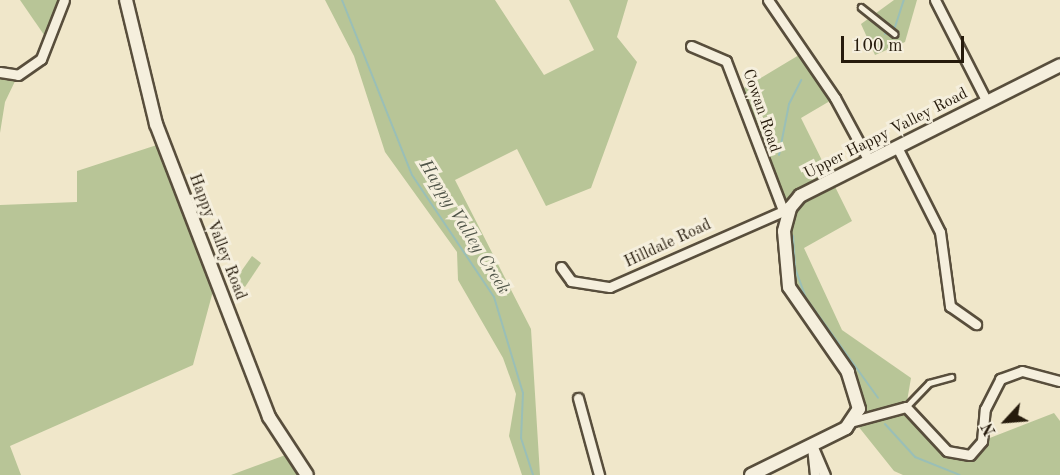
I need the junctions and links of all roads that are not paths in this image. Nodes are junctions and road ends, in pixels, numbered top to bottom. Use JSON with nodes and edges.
{"nodes":[{"id":1,"x":64,"y":0,"type":"edge"},
{"id":2,"x":126,"y":0,"type":"edge"},
{"id":3,"x":768,"y":0,"type":"edge"},
{"id":4,"x":935,"y":0,"type":"edge"},
{"id":5,"x":861,"y":7,"type":"dead end"},
{"id":6,"x":895,"y":34,"type":"dead end"},
{"id":7,"x":691,"y":46,"type":"dead end"},
{"id":8,"x":1060,"y":65,"type":"edge"},
{"id":9,"x":0,"y":72,"type":"edge"},
{"id":10,"x":987,"y":102,"type":"junction"},
{"id":11,"x":897,"y":147,"type":"junction"},
{"id":12,"x":869,"y":161,"type":"junction"},
{"id":13,"x":786,"y":208,"type":"junction"},
{"id":14,"x":561,"y":267,"type":"dead end"},
{"id":15,"x":976,"y":324,"type":"dead end"},
{"id":16,"x":951,"y":377,"type":"dead end"},
{"id":17,"x":1060,"y":381,"type":"edge"},
{"id":18,"x":578,"y":398,"type":"dead end"},
{"id":19,"x":906,"y":406,"type":"junction"},
{"id":20,"x":854,"y":421,"type":"junction"},
{"id":21,"x":812,"y":445,"type":"junction"},
{"id":22,"x":307,"y":475,"type":"edge"},
{"id":23,"x":599,"y":475,"type":"edge"},
{"id":24,"x":751,"y":475,"type":"edge"},
{"id":25,"x":815,"y":475,"type":"edge"},
{"id":26,"x":825,"y":475,"type":"edge"}],
"edges":[{"from":1,"to":9,"type":"street"},
{"from":2,"to":22,"type":"street","name":"Happy Valley Road"},
{"from":3,"to":12,"type":"street"},
{"from":4,"to":10,"type":"street"},
{"from":5,"to":6,"type":"lane"},
{"from":7,"to":13,"type":"street","name":"Cowan Road"},
{"from":8,"to":10,"type":"street","name":"Upper Happy Valley Road"},
{"from":10,"to":11,"type":"street","name":"Upper Happy Valley Road"},
{"from":11,"to":12,"type":"street","name":"Upper Happy Valley Road"},
{"from":11,"to":15,"type":"street"},
{"from":12,"to":13,"type":"street","name":"Upper Happy Valley Road"},
{"from":13,"to":14,"type":"street","name":"Hilldale Road"},
{"from":13,"to":20,"type":"street"},
{"from":16,"to":19,"type":"lane"},
{"from":17,"to":19,"type":"street"},
{"from":18,"to":23,"type":"street"},
{"from":19,"to":20,"type":"street"},
{"from":20,"to":21,"type":"street"},
{"from":21,"to":24,"type":"street"},
{"from":21,"to":25,"type":"street"},
{"from":21,"to":26,"type":"street"}]}
